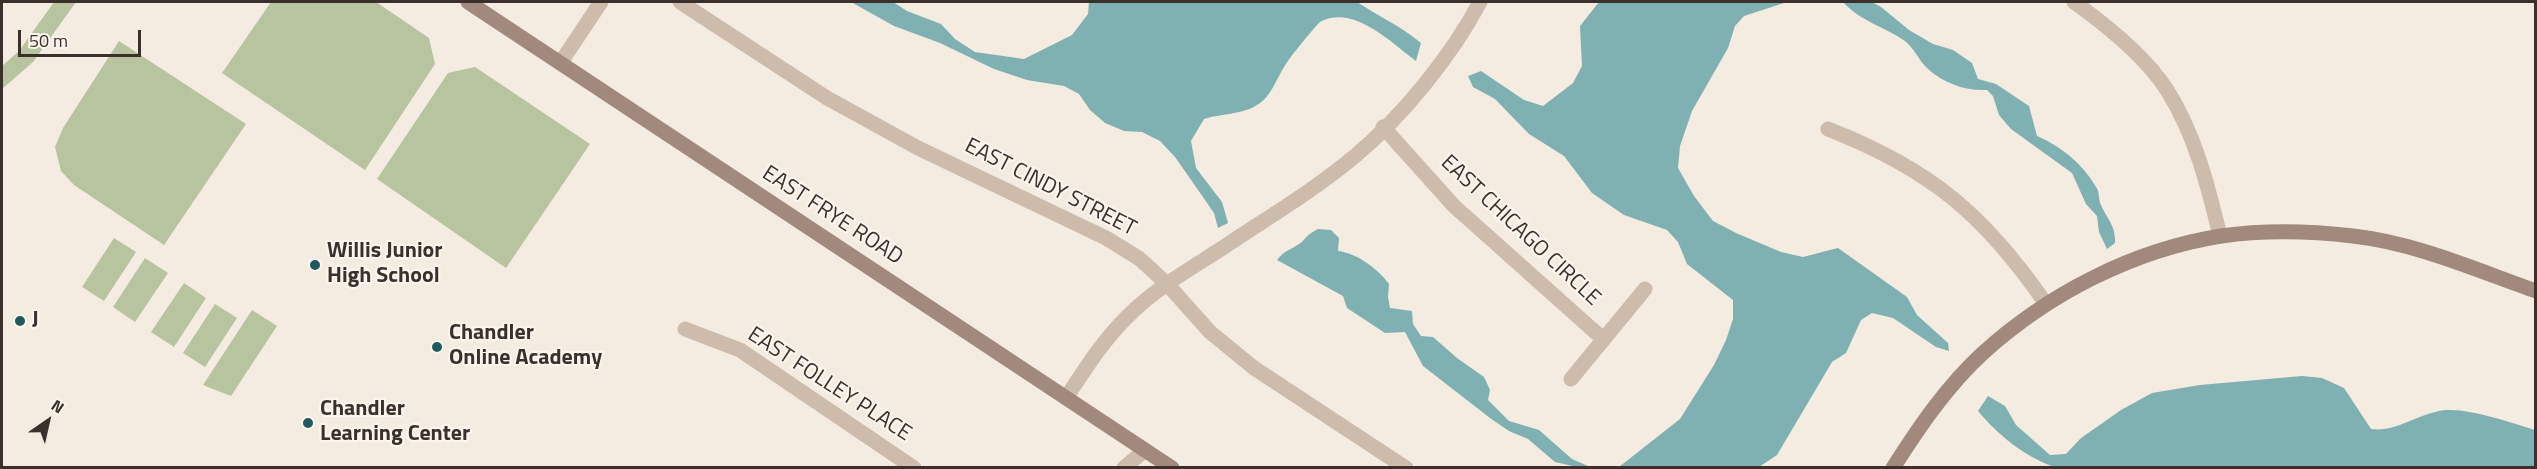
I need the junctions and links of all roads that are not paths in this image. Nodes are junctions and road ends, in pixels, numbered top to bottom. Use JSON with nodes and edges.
{"nodes":[{"id":1,"x":468,"y":2,"type":"edge"},
{"id":2,"x":601,"y":2,"type":"edge"},
{"id":3,"x":680,"y":2,"type":"edge"},
{"id":4,"x":1480,"y":2,"type":"edge"},
{"id":5,"x":2074,"y":2,"type":"edge"},
{"id":6,"x":561,"y":62,"type":"junction"},
{"id":7,"x":1383,"y":127,"type":"junction"},
{"id":8,"x":1828,"y":129,"type":"dead end"},
{"id":9,"x":2220,"y":236,"type":"junction"},
{"id":10,"x":1168,"y":285,"type":"junction"},
{"id":11,"x":1645,"y":289,"type":"dead end"},
{"id":12,"x":2535,"y":291,"type":"edge"},
{"id":13,"x":2046,"y":304,"type":"junction"},
{"id":14,"x":685,"y":329,"type":"dead end"},
{"id":15,"x":1603,"y":339,"type":"junction"},
{"id":16,"x":1571,"y":379,"type":"dead end"},
{"id":17,"x":1066,"y":398,"type":"junction"},
{"id":18,"x":1145,"y":450,"type":"junction"},
{"id":19,"x":914,"y":468,"type":"edge"},
{"id":20,"x":1124,"y":468,"type":"edge"},
{"id":21,"x":1140,"y":468,"type":"edge"},
{"id":22,"x":1172,"y":468,"type":"edge"},
{"id":23,"x":1406,"y":468,"type":"edge"},
{"id":24,"x":1893,"y":468,"type":"edge"}],
"edges":[{"from":1,"to":6,"type":"street","name":"EAST FRYE ROAD"},
{"from":2,"to":6,"type":"street"},
{"from":3,"to":10,"type":"street","name":"EAST CINDY STREET"},
{"from":4,"to":7,"type":"street"},
{"from":5,"to":9,"type":"street"},
{"from":6,"to":17,"type":"street","name":"EAST FRYE ROAD"},
{"from":7,"to":10,"type":"street"},
{"from":7,"to":15,"type":"street","name":"EAST CHICAGO CIRCLE"},
{"from":8,"to":13,"type":"street"},
{"from":9,"to":12,"type":"street"},
{"from":9,"to":13,"type":"street"},
{"from":10,"to":17,"type":"street"},
{"from":10,"to":23,"type":"street","name":"EAST CINDY STREET"},
{"from":11,"to":15,"type":"street","name":"EAST CHICAGO CIRCLE"},
{"from":13,"to":24,"type":"street"},
{"from":14,"to":19,"type":"street","name":"EAST FOLLEY PLACE"},
{"from":15,"to":16,"type":"street","name":"EAST CHICAGO CIRCLE"},
{"from":17,"to":18,"type":"street","name":"EAST FRYE ROAD"},
{"from":18,"to":20,"type":"street"},
{"from":18,"to":21,"type":"street"},
{"from":18,"to":22,"type":"street","name":"EAST FRYE ROAD"}]}
